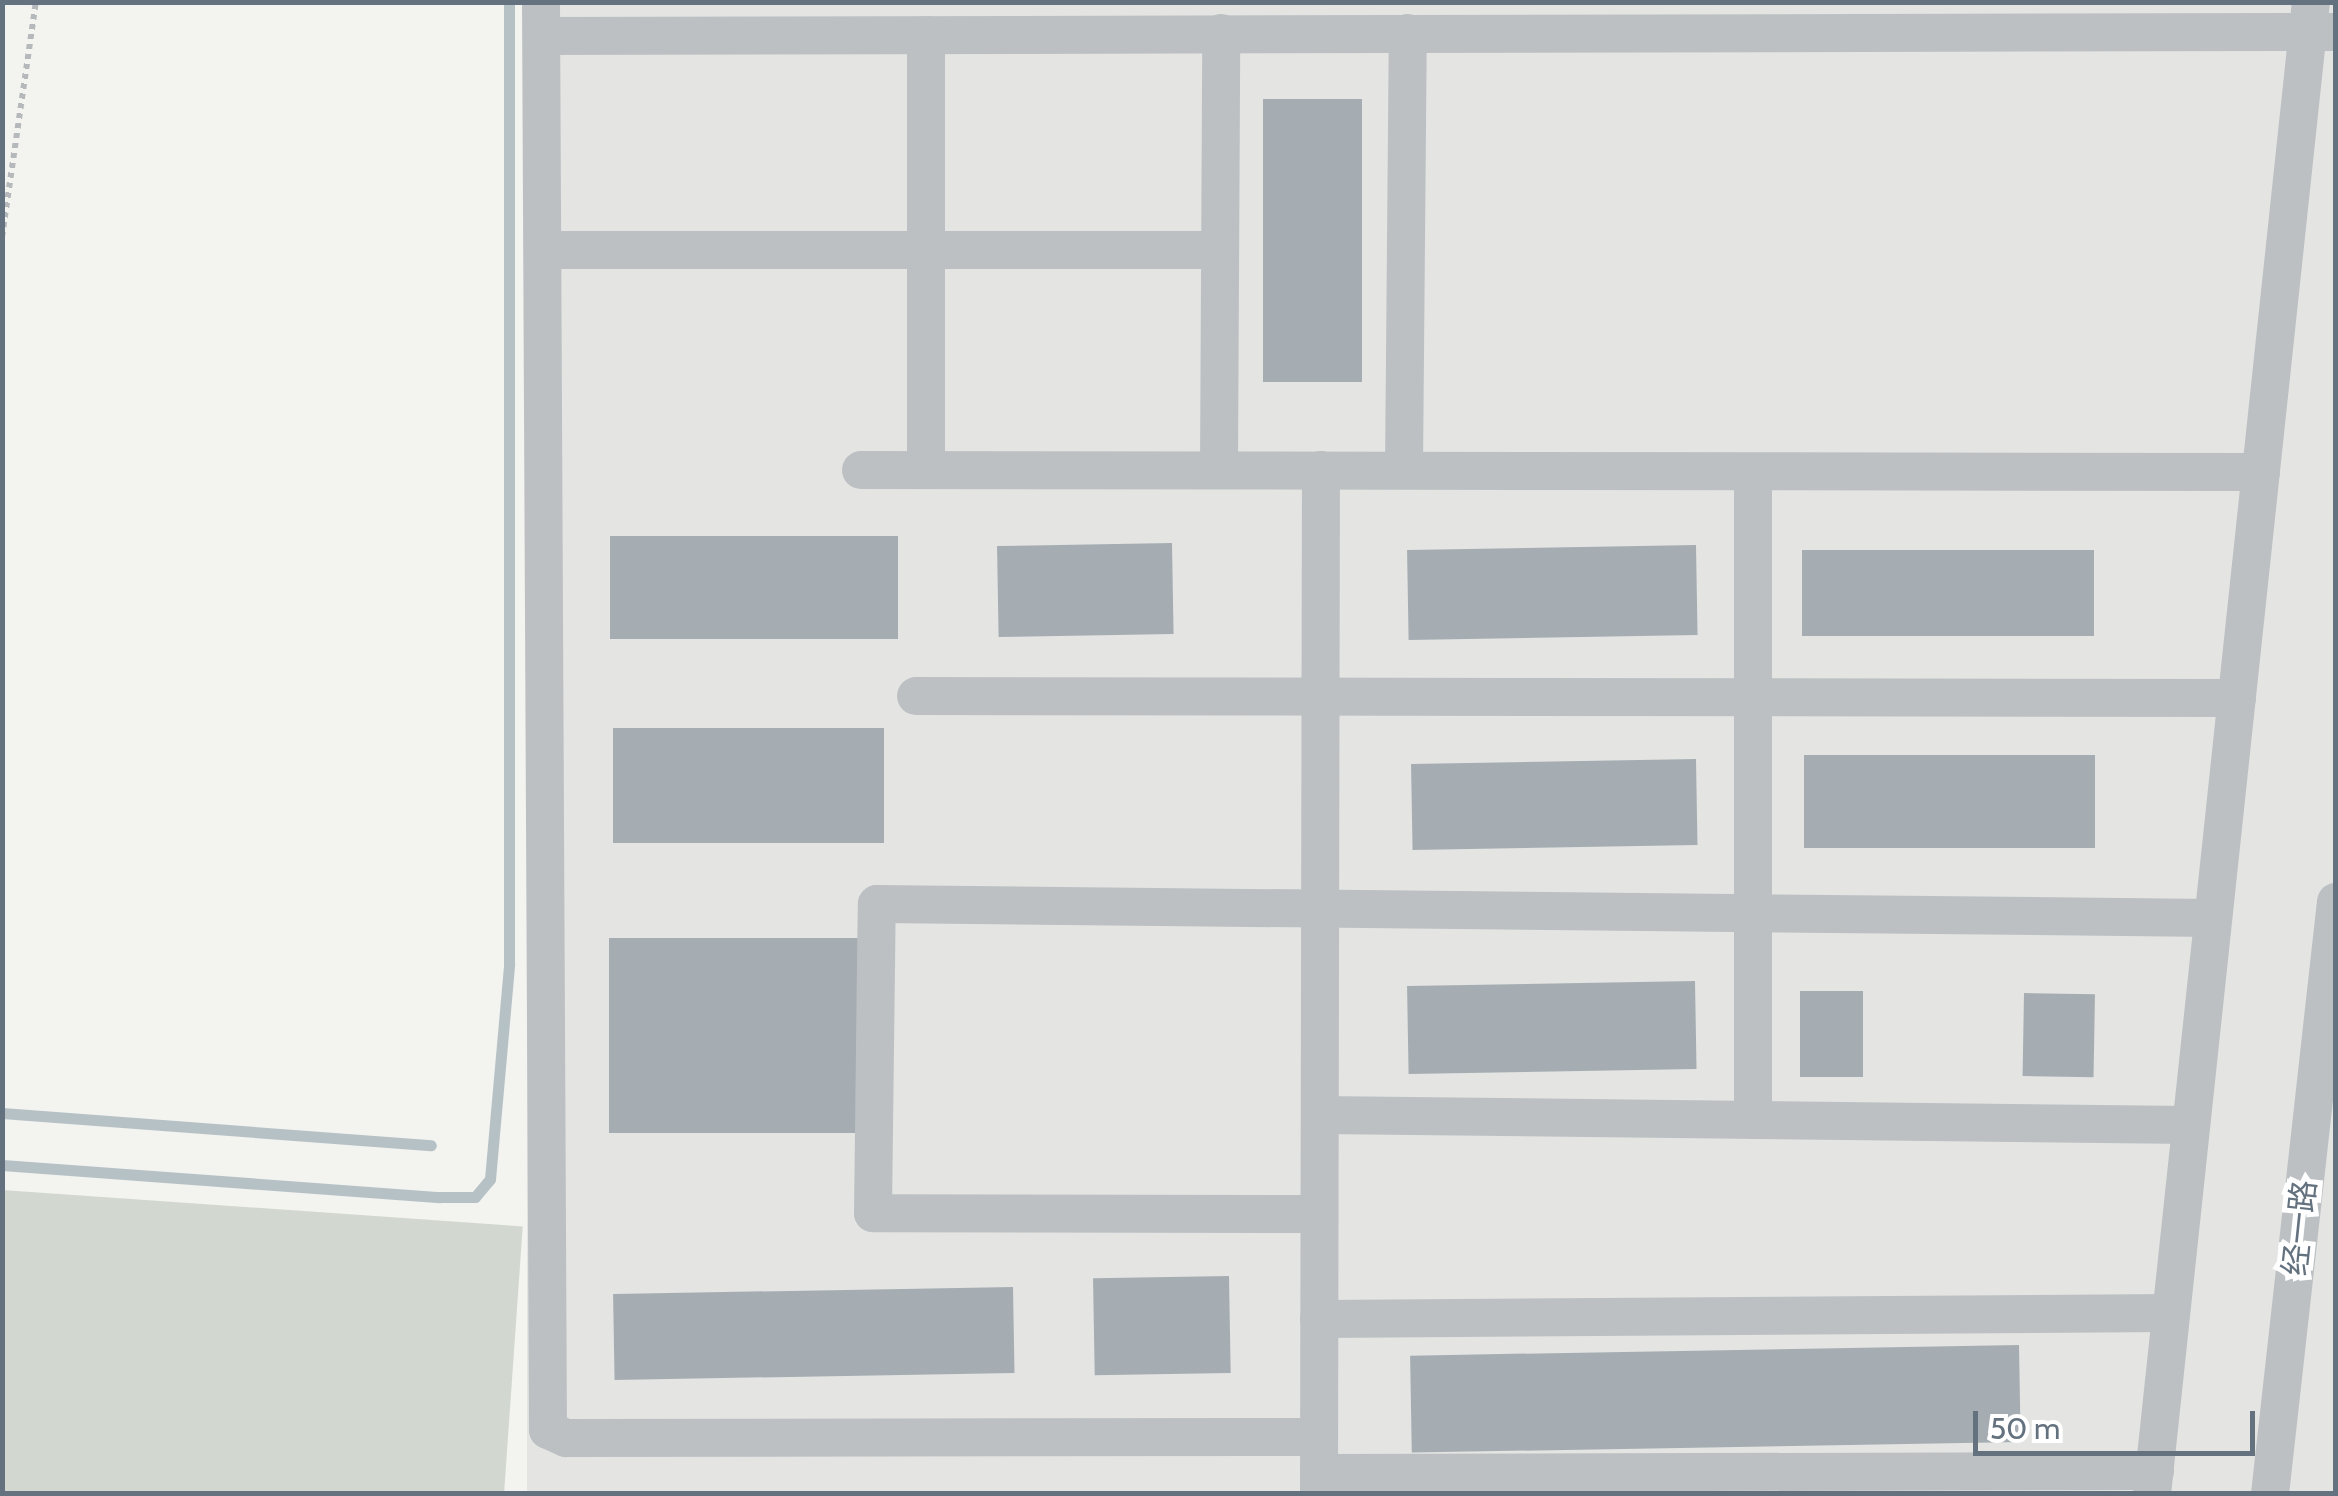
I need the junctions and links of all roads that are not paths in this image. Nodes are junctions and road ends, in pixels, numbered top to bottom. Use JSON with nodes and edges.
{"nodes":[{"id":1,"x":1454,"y":17,"type":"edge"},
{"id":2,"x":542,"y":19,"type":"edge"},
{"id":3,"x":2318,"y":21,"type":"edge"},
{"id":4,"x":1221,"y":33,"type":"junction"},
{"id":5,"x":1408,"y":33,"type":"junction"},
{"id":6,"x":926,"y":34,"type":"junction"},
{"id":7,"x":543,"y":250,"type":"junction"},
{"id":8,"x":926,"y":250,"type":"junction"},
{"id":9,"x":1220,"y":250,"type":"junction"},
{"id":10,"x":861,"y":470,"type":"dead end"},
{"id":11,"x":926,"y":470,"type":"junction"},
{"id":12,"x":1218,"y":470,"type":"junction"},
{"id":13,"x":1321,"y":470,"type":"junction"},
{"id":14,"x":1404,"y":470,"type":"junction"},
{"id":15,"x":1753,"y":472,"type":"junction"},
{"id":16,"x":2261,"y":472,"type":"junction"},
{"id":17,"x":916,"y":696,"type":"dead end"},
{"id":18,"x":1320,"y":696,"type":"junction"},
{"id":19,"x":1753,"y":697,"type":"junction"},
{"id":20,"x":2237,"y":698,"type":"junction"},
{"id":21,"x":2336,"y":902,"type":"edge"},
{"id":22,"x":1320,"y":909,"type":"junction"},
{"id":23,"x":1753,"y":913,"type":"junction"},
{"id":24,"x":2213,"y":918,"type":"junction"},
{"id":25,"x":1320,"y":1115,"type":"junction"},
{"id":26,"x":1753,"y":1120,"type":"junction"},
{"id":27,"x":2191,"y":1124,"type":"junction"},
{"id":28,"x":1319,"y":1214,"type":"junction"},
{"id":29,"x":2171,"y":1313,"type":"junction"},
{"id":30,"x":1319,"y":1319,"type":"junction"},
{"id":31,"x":1318,"y":1468,"type":"edge"},
{"id":32,"x":2153,"y":1482,"type":"edge"},
{"id":33,"x":2270,"y":1494,"type":"edge"}],
"edges":[{"from":1,"to":3,"type":"street"},
{"from":1,"to":5,"type":"street"},
{"from":2,"to":6,"type":"street"},
{"from":2,"to":7,"type":"street"},
{"from":3,"to":16,"type":"street"},
{"from":4,"to":5,"type":"street"},
{"from":4,"to":6,"type":"street"},
{"from":4,"to":9,"type":"street"},
{"from":5,"to":14,"type":"street"},
{"from":6,"to":8,"type":"street"},
{"from":7,"to":8,"type":"street"},
{"from":7,"to":31,"type":"street"},
{"from":8,"to":9,"type":"street"},
{"from":8,"to":11,"type":"street"},
{"from":9,"to":12,"type":"street"},
{"from":10,"to":11,"type":"street"},
{"from":11,"to":12,"type":"street"},
{"from":12,"to":13,"type":"street"},
{"from":13,"to":14,"type":"street"},
{"from":13,"to":18,"type":"street"},
{"from":14,"to":15,"type":"street"},
{"from":15,"to":16,"type":"street"},
{"from":15,"to":19,"type":"street"},
{"from":16,"to":20,"type":"street"},
{"from":17,"to":18,"type":"street"},
{"from":18,"to":19,"type":"street"},
{"from":18,"to":22,"type":"street"},
{"from":19,"to":20,"type":"street"},
{"from":19,"to":23,"type":"street"},
{"from":20,"to":24,"type":"street"},
{"from":21,"to":33,"type":"street","name":"经一路"},
{"from":22,"to":23,"type":"street"},
{"from":22,"to":25,"type":"street"},
{"from":22,"to":28,"type":"street"},
{"from":23,"to":24,"type":"street"},
{"from":23,"to":26,"type":"street"},
{"from":24,"to":27,"type":"street"},
{"from":25,"to":26,"type":"street"},
{"from":25,"to":28,"type":"street"},
{"from":26,"to":27,"type":"street"},
{"from":27,"to":29,"type":"street"},
{"from":28,"to":30,"type":"street"},
{"from":29,"to":30,"type":"street"},
{"from":29,"to":32,"type":"street"},
{"from":30,"to":31,"type":"street"},
{"from":31,"to":32,"type":"street"}]}
